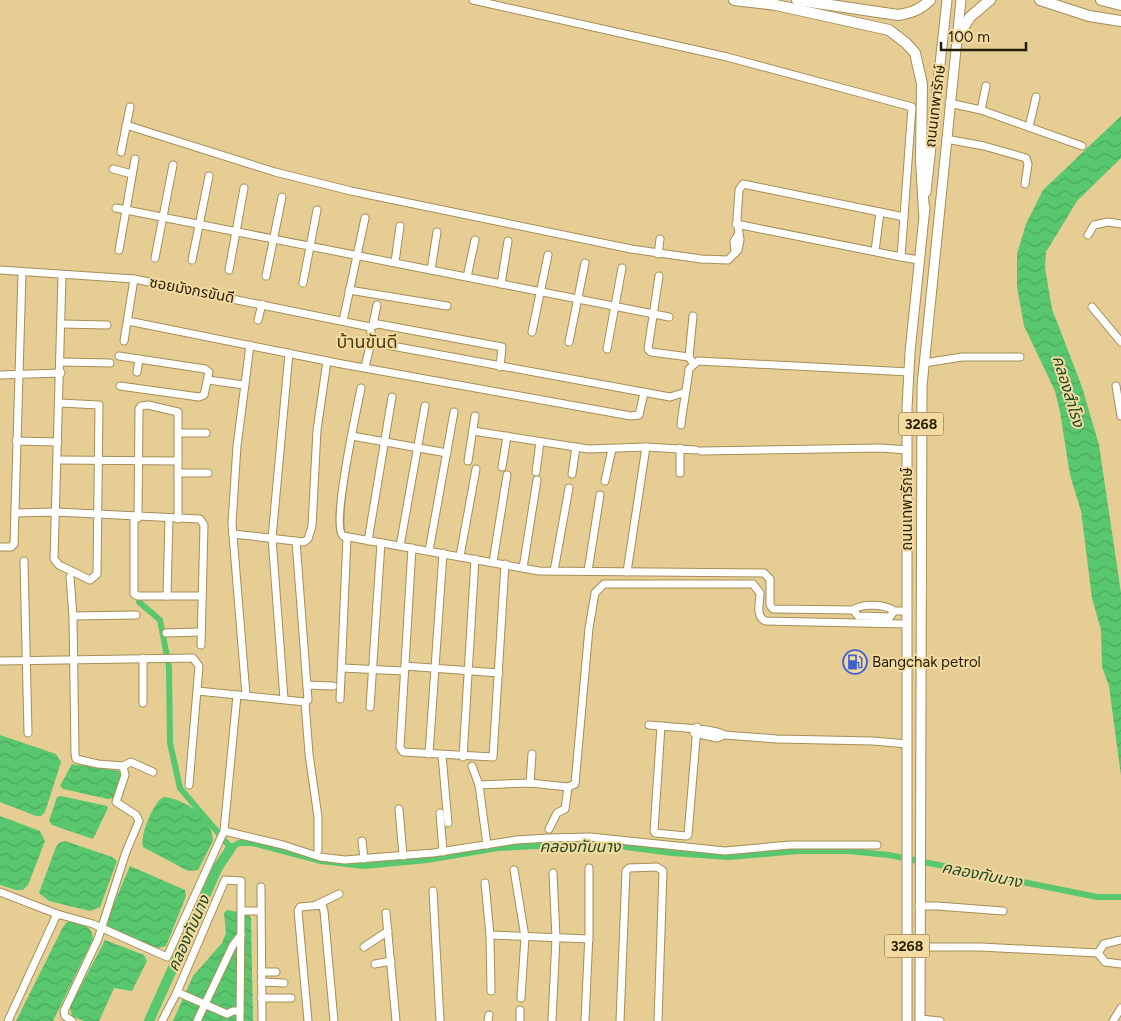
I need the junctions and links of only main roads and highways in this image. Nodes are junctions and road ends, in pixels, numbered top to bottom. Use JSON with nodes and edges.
{"nodes":[{"id":1,"x":734,"y":0,"type":"edge"},
{"id":2,"x":797,"y":0,"type":"edge"},
{"id":3,"x":930,"y":0,"type":"edge"},
{"id":4,"x":948,"y":0,"type":"edge"},
{"id":5,"x":961,"y":0,"type":"edge"},
{"id":6,"x":990,"y":0,"type":"edge"},
{"id":7,"x":1040,"y":0,"type":"edge"},
{"id":8,"x":1101,"y":0,"type":"edge"},
{"id":9,"x":1121,"y":5,"type":"edge"},
{"id":10,"x":1121,"y":21,"type":"edge"},
{"id":11,"x":956,"y":40,"type":"junction"},
{"id":12,"x":924,"y":214,"type":"junction"},
{"id":13,"x":907,"y":542,"type":"junction"},
{"id":14,"x":921,"y":542,"type":"junction"},
{"id":15,"x":920,"y":1020,"type":"edge"},
{"id":16,"x":907,"y":1021,"type":"edge"}],
"edges":[{"from":1,"to":12,"type":"highway"},
{"from":2,"to":3,"type":"highway"},
{"from":4,"to":12,"type":"main road","name":"ถนนเทพารักษ์","number":"3268"},
{"from":5,"to":11,"type":"main road","name":"ถนนเทพารักษ์","number":"3268"},
{"from":6,"to":11,"type":"highway"},
{"from":7,"to":10,"type":"highway"},
{"from":8,"to":9,"type":"highway"},
{"from":11,"to":14,"type":"main road","name":"ถนนเทพารักษ์","number":"3268"},
{"from":12,"to":13,"type":"main road","name":"ถนนเทพารักษ์","number":"3268"},
{"from":13,"to":14,"type":"main road"},
{"from":13,"to":16,"type":"main road","name":"ถนนเทพารักษ์","number":"3268"},
{"from":14,"to":15,"type":"main road","name":"ถนนเทพารักษ์","number":"3268"}]}
